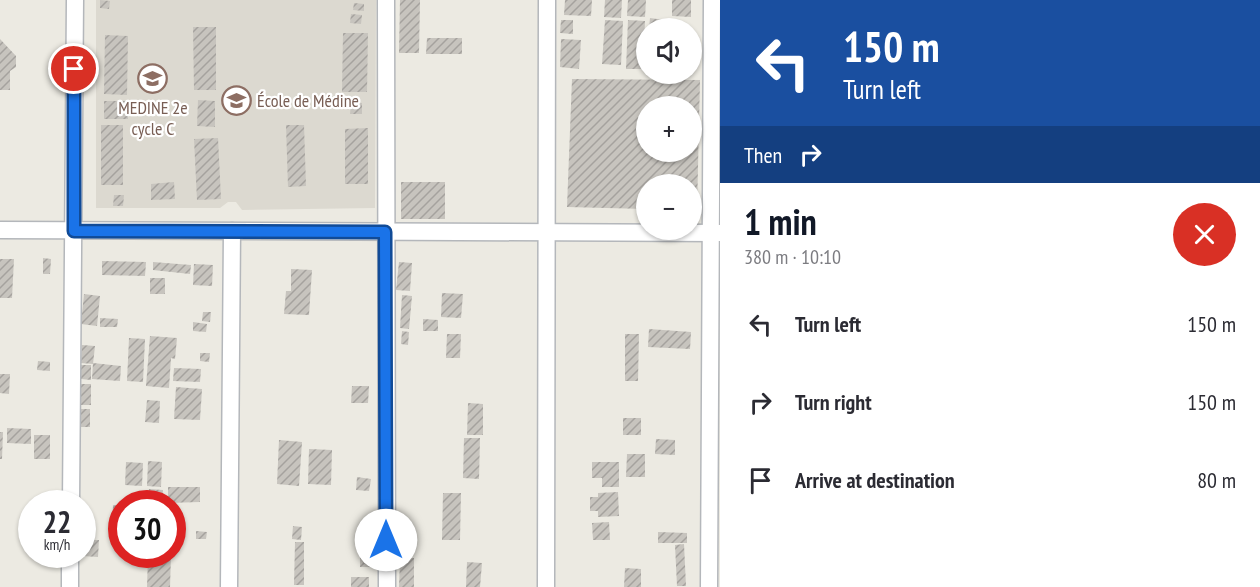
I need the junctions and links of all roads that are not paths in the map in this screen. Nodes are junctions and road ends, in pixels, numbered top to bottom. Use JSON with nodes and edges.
{"nodes":[{"id":1,"x":75,"y":0,"type":"edge"},
{"id":2,"x":386,"y":0,"type":"edge"},
{"id":3,"x":547,"y":0,"type":"edge"},
{"id":4,"x":712,"y":0,"type":"edge"},
{"id":5,"x":0,"y":230,"type":"edge"},
{"id":6,"x":74,"y":231,"type":"junction"},
{"id":7,"x":232,"y":231,"type":"junction"},
{"id":8,"x":385,"y":232,"type":"junction"},
{"id":9,"x":546,"y":232,"type":"junction"},
{"id":10,"x":716,"y":233,"type":"edge"},
{"id":11,"x":70,"y":490,"type":"edge"},
{"id":12,"x":70,"y":568,"type":"edge"},
{"id":13,"x":70,"y":587,"type":"edge"},
{"id":14,"x":229,"y":587,"type":"edge"},
{"id":15,"x":387,"y":587,"type":"edge"},
{"id":16,"x":546,"y":587,"type":"edge"},
{"id":17,"x":709,"y":587,"type":"edge"}],
"edges":[{"from":1,"to":6,"type":"street"},
{"from":2,"to":8,"type":"street"},
{"from":3,"to":9,"type":"street"},
{"from":4,"to":10,"type":"street"},
{"from":5,"to":6,"type":"street"},
{"from":6,"to":7,"type":"street"},
{"from":6,"to":11,"type":"street"},
{"from":7,"to":8,"type":"street"},
{"from":7,"to":14,"type":"street"},
{"from":8,"to":9,"type":"street"},
{"from":8,"to":15,"type":"street"},
{"from":9,"to":10,"type":"street"},
{"from":9,"to":16,"type":"street"},
{"from":10,"to":17,"type":"street"},
{"from":12,"to":13,"type":"street"}]}
